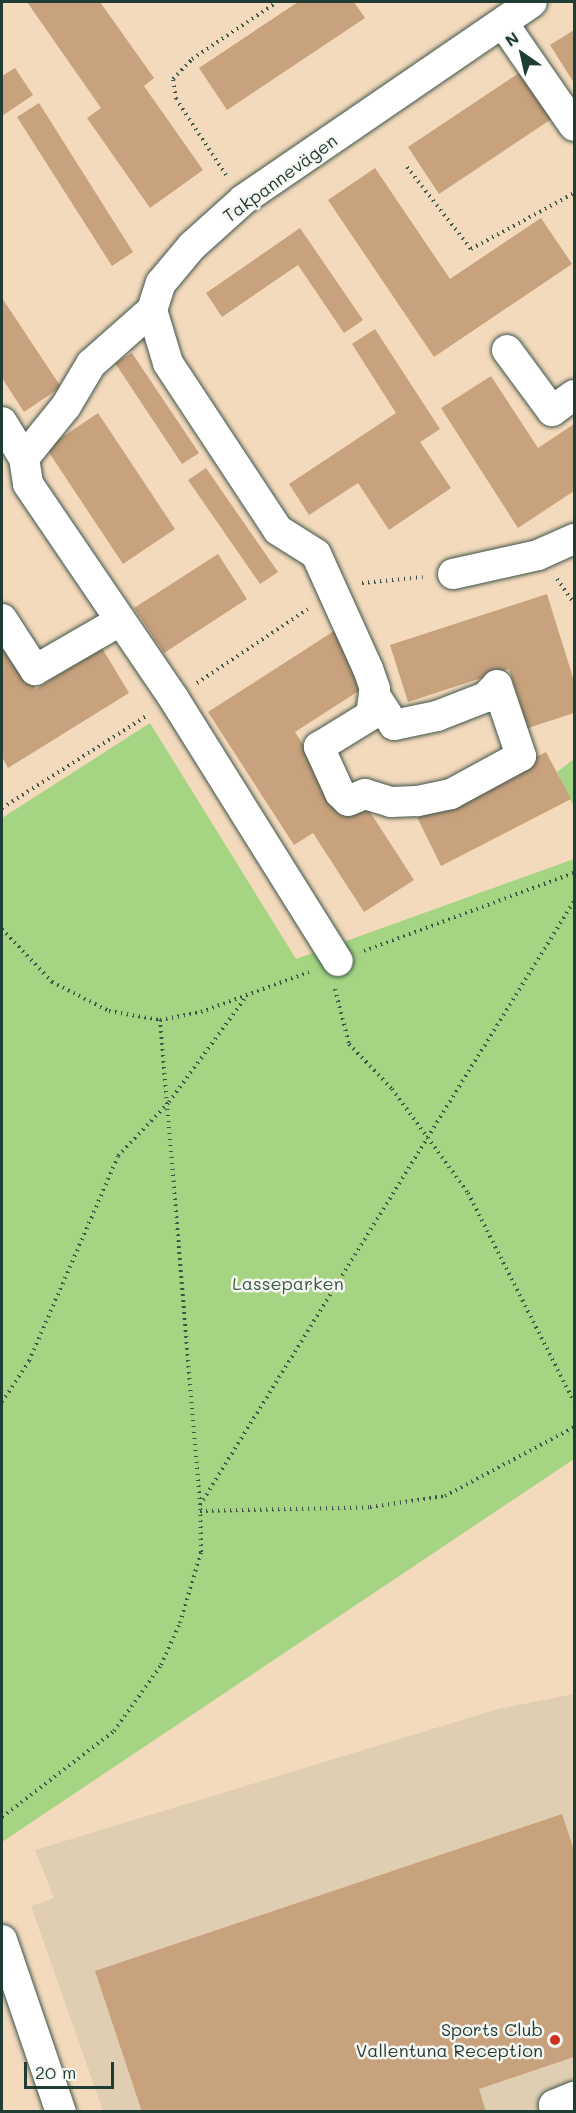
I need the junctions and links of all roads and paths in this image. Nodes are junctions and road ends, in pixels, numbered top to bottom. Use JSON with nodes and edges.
{"nodes":[{"id":1,"x":277,"y":2,"type":"edge"},
{"id":2,"x":532,"y":2,"type":"edge"},
{"id":3,"x":503,"y":23,"type":"junction"},
{"id":4,"x":574,"y":126,"type":"edge"},
{"id":5,"x":407,"y":167,"type":"dead end"},
{"id":6,"x":574,"y":193,"type":"edge"},
{"id":7,"x":243,"y":200,"type":"junction"},
{"id":8,"x":152,"y":310,"type":"junction"},
{"id":9,"x":507,"y":350,"type":"dead end"},
{"id":10,"x":574,"y":395,"type":"edge"},
{"id":11,"x":2,"y":422,"type":"edge"},
{"id":12,"x":24,"y":458,"type":"junction"},
{"id":13,"x":574,"y":539,"type":"edge"},
{"id":14,"x":453,"y":574,"type":"joint"},
{"id":15,"x":356,"y":584,"type":"dead end"},
{"id":16,"x":316,"y":604,"type":"dead end"},
{"id":17,"x":2,"y":619,"type":"edge"},
{"id":18,"x":120,"y":621,"type":"junction"},
{"id":19,"x":374,"y":694,"type":"junction"},
{"id":20,"x":174,"y":699,"type":"junction"},
{"id":21,"x":2,"y":808,"type":"edge"},
{"id":22,"x":574,"y":873,"type":"edge"},
{"id":23,"x":574,"y":902,"type":"edge"},
{"id":24,"x":2,"y":928,"type":"edge"},
{"id":25,"x":333,"y":962,"type":"junction"},
{"id":26,"x":246,"y":996,"type":"junction"},
{"id":27,"x":160,"y":1020,"type":"junction"},
{"id":28,"x":169,"y":1102,"type":"junction"},
{"id":29,"x":429,"y":1136,"type":"junction"},
{"id":30,"x":2,"y":1402,"type":"edge"},
{"id":31,"x":574,"y":1402,"type":"edge"},
{"id":32,"x":574,"y":1427,"type":"edge"},
{"id":33,"x":200,"y":1505,"type":"junction"},
{"id":34,"x":200,"y":1511,"type":"junction"},
{"id":35,"x":2,"y":1816,"type":"edge"},
{"id":36,"x":2,"y":1940,"type":"edge"},
{"id":37,"x":574,"y":2097,"type":"edge"},
{"id":38,"x":61,"y":2112,"type":"edge"},
{"id":39,"x":556,"y":2112,"type":"edge"}],
"edges":[{"from":1,"to":7,"type":"path"},
{"from":2,"to":3,"type":"street","name":"Takpannevägen"},
{"from":3,"to":4,"type":"street"},
{"from":3,"to":7,"type":"street","name":"Takpannevägen"},
{"from":5,"to":6,"type":"path"},
{"from":7,"to":8,"type":"street","name":"Takpannevägen"},
{"from":8,"to":12,"type":"street"},
{"from":8,"to":19,"type":"street"},
{"from":9,"to":10,"type":"street"},
{"from":11,"to":12,"type":"street"},
{"from":12,"to":18,"type":"street"},
{"from":13,"to":14,"type":"street"},
{"from":14,"to":15,"type":"path"},
{"from":16,"to":20,"type":"path"},
{"from":17,"to":18,"type":"street"},
{"from":18,"to":20,"type":"street"},
{"from":19,"to":19,"type":"street"},
{"from":20,"to":21,"type":"path"},
{"from":20,"to":25,"type":"street"},
{"from":22,"to":25,"type":"path"},
{"from":23,"to":29,"type":"path"},
{"from":24,"to":27,"type":"path"},
{"from":25,"to":26,"type":"path"},
{"from":25,"to":29,"type":"path"},
{"from":26,"to":27,"type":"path"},
{"from":26,"to":28,"type":"path"},
{"from":27,"to":28,"type":"path"},
{"from":28,"to":30,"type":"path"},
{"from":28,"to":33,"type":"path"},
{"from":29,"to":31,"type":"path"},
{"from":29,"to":33,"type":"path"},
{"from":32,"to":34,"type":"path"},
{"from":33,"to":34,"type":"path"},
{"from":34,"to":35,"type":"path"},
{"from":36,"to":38,"type":"street"},
{"from":37,"to":39,"type":"street"}]}
